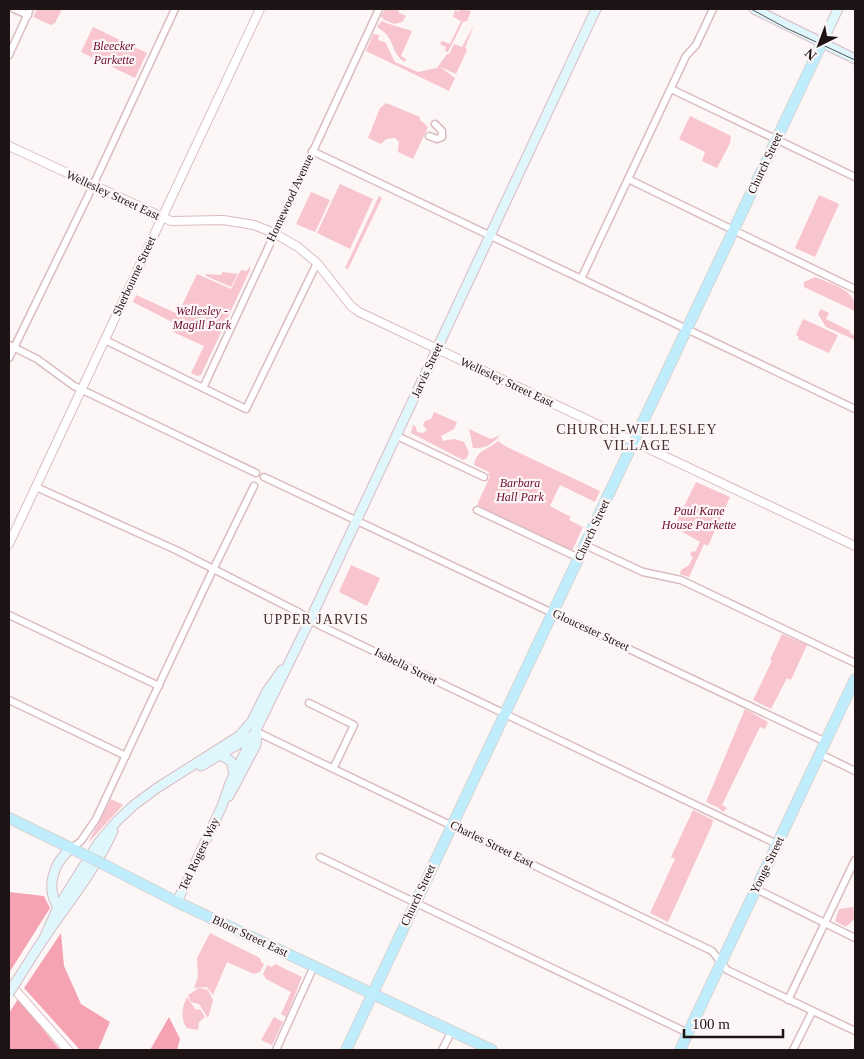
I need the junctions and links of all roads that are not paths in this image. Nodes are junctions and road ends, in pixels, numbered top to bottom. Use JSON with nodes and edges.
{"nodes":[{"id":1,"x":14,"y":9,"type":"edge"},
{"id":2,"x":175,"y":9,"type":"edge"},
{"id":3,"x":260,"y":9,"type":"edge"},
{"id":4,"x":379,"y":9,"type":"edge"},
{"id":5,"x":596,"y":9,"type":"edge"},
{"id":6,"x":713,"y":9,"type":"edge"},
{"id":7,"x":754,"y":9,"type":"edge"},
{"id":8,"x":838,"y":9,"type":"edge"},
{"id":9,"x":29,"y":12,"type":"edge"},
{"id":10,"x":822,"y":43,"type":"junction"},
{"id":11,"x":9,"y":54,"type":"edge"},
{"id":12,"x":855,"y":59,"type":"edge"},
{"id":13,"x":671,"y":89,"type":"junction"},
{"id":14,"x":435,"y":124,"type":"dead end"},
{"id":15,"x":429,"y":136,"type":"dead end"},
{"id":16,"x":776,"y":139,"type":"junction"},
{"id":17,"x":9,"y":146,"type":"edge"},
{"id":18,"x":312,"y":151,"type":"junction"},
{"id":19,"x":855,"y":176,"type":"edge"},
{"id":20,"x":628,"y":179,"type":"junction"},
{"id":21,"x":93,"y":185,"type":"junction"},
{"id":22,"x":162,"y":218,"type":"junction"},
{"id":23,"x":733,"y":230,"type":"junction"},
{"id":24,"x":274,"y":233,"type":"junction"},
{"id":25,"x":490,"y":236,"type":"junction"},
{"id":26,"x":316,"y":262,"type":"junction"},
{"id":27,"x":581,"y":279,"type":"junction"},
{"id":28,"x":855,"y":289,"type":"edge"},
{"id":29,"x":686,"y":329,"type":"junction"},
{"id":30,"x":105,"y":340,"type":"junction"},
{"id":31,"x":11,"y":346,"type":"edge"},
{"id":32,"x":437,"y":349,"type":"junction"},
{"id":33,"x":9,"y":358,"type":"edge"},
{"id":34,"x":203,"y":388,"type":"junction"},
{"id":35,"x":81,"y":390,"type":"junction"},
{"id":36,"x":855,"y":409,"type":"edge"},
{"id":37,"x":396,"y":436,"type":"junction"},
{"id":38,"x":634,"y":441,"type":"junction"},
{"id":39,"x":256,"y":473,"type":"dead end"},
{"id":40,"x":484,"y":476,"type":"dead end"},
{"id":41,"x":264,"y":477,"type":"dead end"},
{"id":42,"x":254,"y":486,"type":"dead end"},
{"id":43,"x":36,"y":487,"type":"junction"},
{"id":44,"x":478,"y":510,"type":"dead end"},
{"id":45,"x":356,"y":520,"type":"junction"},
{"id":46,"x":9,"y":544,"type":"edge"},
{"id":47,"x":585,"y":545,"type":"junction"},
{"id":48,"x":855,"y":546,"type":"edge"},
{"id":49,"x":579,"y":558,"type":"junction"},
{"id":50,"x":213,"y":570,"type":"junction"},
{"id":51,"x":553,"y":612,"type":"junction"},
{"id":52,"x":9,"y":615,"type":"edge"},
{"id":53,"x":310,"y":620,"type":"junction"},
{"id":54,"x":295,"y":652,"type":"junction"},
{"id":55,"x":855,"y":662,"type":"edge"},
{"id":56,"x":854,"y":685,"type":"edge"},
{"id":57,"x":159,"y":686,"type":"junction"},
{"id":58,"x":9,"y":700,"type":"edge"},
{"id":59,"x":309,"y":703,"type":"dead end"},
{"id":60,"x":505,"y":714,"type":"junction"},
{"id":61,"x":257,"y":732,"type":"junction"},
{"id":62,"x":826,"y":742,"type":"junction"},
{"id":63,"x":820,"y":754,"type":"junction"},
{"id":64,"x":220,"y":755,"type":"junction"},
{"id":65,"x":126,"y":756,"type":"junction"},
{"id":66,"x":334,"y":767,"type":"junction"},
{"id":67,"x":855,"y":771,"type":"edge"},
{"id":68,"x":234,"y":774,"type":"junction"},
{"id":69,"x":173,"y":778,"type":"junction"},
{"id":70,"x":222,"y":806,"type":"junction"},
{"id":71,"x":9,"y":818,"type":"edge"},
{"id":72,"x":117,"y":821,"type":"junction"},
{"id":73,"x":452,"y":824,"type":"junction"},
{"id":74,"x":777,"y":844,"type":"junction"},
{"id":75,"x":76,"y":851,"type":"junction"},
{"id":76,"x":320,"y":857,"type":"dead end"},
{"id":77,"x":855,"y":860,"type":"edge"},
{"id":78,"x":756,"y":889,"type":"junction"},
{"id":79,"x":176,"y":902,"type":"junction"},
{"id":80,"x":415,"y":903,"type":"junction"},
{"id":81,"x":58,"y":907,"type":"junction"},
{"id":82,"x":825,"y":923,"type":"junction"},
{"id":83,"x":45,"y":936,"type":"junction"},
{"id":84,"x":855,"y":938,"type":"edge"},
{"id":85,"x":722,"y":962,"type":"junction"},
{"id":86,"x":314,"y":966,"type":"junction"},
{"id":87,"x":9,"y":983,"type":"edge"},
{"id":88,"x":9,"y":993,"type":"edge"},
{"id":89,"x":373,"y":993,"type":"junction"},
{"id":90,"x":788,"y":1000,"type":"junction"},
{"id":91,"x":812,"y":1012,"type":"junction"},
{"id":92,"x":452,"y":1031,"type":"junction"},
{"id":93,"x":855,"y":1032,"type":"edge"},
{"id":94,"x":688,"y":1034,"type":"junction"},
{"id":95,"x":68,"y":1050,"type":"edge"},
{"id":96,"x":276,"y":1050,"type":"edge"},
{"id":97,"x":346,"y":1050,"type":"edge"},
{"id":98,"x":442,"y":1050,"type":"edge"},
{"id":99,"x":492,"y":1050,"type":"edge"},
{"id":100,"x":680,"y":1050,"type":"edge"},
{"id":101,"x":794,"y":1050,"type":"edge"}],
"edges":[{"from":1,"to":9,"type":"street"},
{"from":2,"to":21,"type":"street"},
{"from":3,"to":22,"type":"street","name":"Sherbourne Street"},
{"from":4,"to":18,"type":"street","name":"Homewood Avenue"},
{"from":5,"to":25,"type":"main road","name":"Jarvis Street"},
{"from":6,"to":13,"type":"street"},
{"from":7,"to":10,"type":"main road"},
{"from":8,"to":10,"type":"main road","name":"Church Street"},
{"from":9,"to":11,"type":"street"},
{"from":10,"to":12,"type":"main road"},
{"from":10,"to":16,"type":"main road","name":"Church Street"},
{"from":13,"to":16,"type":"street"},
{"from":13,"to":20,"type":"street"},
{"from":14,"to":15,"type":"street"},
{"from":16,"to":19,"type":"street"},
{"from":16,"to":23,"type":"main road","name":"Church Street"},
{"from":17,"to":21,"type":"street","name":"Wellesley Street East"},
{"from":18,"to":24,"type":"street","name":"Homewood Avenue"},
{"from":18,"to":25,"type":"street"},
{"from":20,"to":23,"type":"street"},
{"from":20,"to":27,"type":"street"},
{"from":21,"to":22,"type":"street","name":"Wellesley Street East"},
{"from":21,"to":31,"type":"street"},
{"from":22,"to":24,"type":"street","name":"Wellesley Street East"},
{"from":22,"to":30,"type":"street","name":"Sherbourne Street"},
{"from":23,"to":28,"type":"street"},
{"from":23,"to":29,"type":"main road","name":"Church Street"},
{"from":24,"to":26,"type":"street","name":"Wellesley Street East"},
{"from":24,"to":34,"type":"street","name":"Homewood Avenue"},
{"from":25,"to":27,"type":"street"},
{"from":25,"to":32,"type":"main road","name":"Jarvis Street"},
{"from":26,"to":32,"type":"street","name":"Wellesley Street East"},
{"from":26,"to":34,"type":"street"},
{"from":27,"to":29,"type":"street"},
{"from":29,"to":36,"type":"street"},
{"from":29,"to":38,"type":"main road","name":"Church Street"},
{"from":30,"to":34,"type":"street"},
{"from":30,"to":35,"type":"street","name":"Sherbourne Street"},
{"from":31,"to":33,"type":"street"},
{"from":31,"to":35,"type":"street"},
{"from":32,"to":37,"type":"main road","name":"Jarvis Street"},
{"from":32,"to":38,"type":"street","name":"Wellesley Street East"},
{"from":35,"to":39,"type":"street"},
{"from":35,"to":43,"type":"street","name":"Sherbourne Street"},
{"from":37,"to":40,"type":"street"},
{"from":37,"to":45,"type":"main road","name":"Jarvis Street"},
{"from":38,"to":47,"type":"main road","name":"Church Street"},
{"from":38,"to":48,"type":"street","name":"Wellesley Street East"},
{"from":41,"to":45,"type":"street","name":"Gloucester Street"},
{"from":42,"to":50,"type":"street"},
{"from":43,"to":46,"type":"street","name":"Sherbourne Street"},
{"from":43,"to":50,"type":"street","name":"Isabella Street"},
{"from":44,"to":49,"type":"street"},
{"from":45,"to":51,"type":"street","name":"Gloucester Street"},
{"from":45,"to":53,"type":"main road","name":"Jarvis Street"},
{"from":47,"to":49,"type":"main road","name":"Church Street"},
{"from":47,"to":55,"type":"street"},
{"from":49,"to":51,"type":"main road","name":"Church Street"},
{"from":50,"to":53,"type":"street","name":"Isabella Street"},
{"from":50,"to":57,"type":"street"},
{"from":51,"to":60,"type":"main road","name":"Church Street"},
{"from":51,"to":62,"type":"street","name":"Gloucester Street"},
{"from":52,"to":57,"type":"street"},
{"from":53,"to":54,"type":"main road","name":"Jarvis Street"},
{"from":53,"to":60,"type":"street","name":"Isabella Street"},
{"from":54,"to":61,"type":"main road","name":"Jarvis Street"},
{"from":54,"to":69,"type":"main road"},
{"from":56,"to":62,"type":"main road","name":"Yonge Street"},
{"from":57,"to":65,"type":"street"},
{"from":58,"to":65,"type":"street"},
{"from":59,"to":66,"type":"street"},
{"from":60,"to":73,"type":"main road","name":"Church Street"},
{"from":60,"to":74,"type":"street","name":"Isabella Street"},
{"from":61,"to":64,"type":"main road"},
{"from":61,"to":66,"type":"street","name":"Charles Street East"},
{"from":61,"to":68,"type":"main road","name":"Ted Rogers Way"},
{"from":61,"to":70,"type":"main road","name":"Ted Rogers Way"},
{"from":62,"to":63,"type":"main road","name":"Yonge Street"},
{"from":63,"to":67,"type":"street"},
{"from":63,"to":74,"type":"main road","name":"Yonge Street"},
{"from":64,"to":68,"type":"main road"},
{"from":64,"to":69,"type":"main road"},
{"from":65,"to":75,"type":"street"},
{"from":66,"to":73,"type":"street","name":"Charles Street East"},
{"from":68,"to":70,"type":"main road","name":"Ted Rogers Way"},
{"from":69,"to":72,"type":"main road"},
{"from":70,"to":79,"type":"main road","name":"Ted Rogers Way"},
{"from":71,"to":75,"type":"main road","name":"Bloor Street East"},
{"from":72,"to":81,"type":"main road"},
{"from":72,"to":83,"type":"main road"},
{"from":73,"to":80,"type":"main road","name":"Church Street"},
{"from":73,"to":85,"type":"street","name":"Charles Street East"},
{"from":74,"to":78,"type":"main road","name":"Yonge Street"},
{"from":75,"to":79,"type":"main road","name":"Bloor Street East","bridge":true},
{"from":75,"to":81,"type":"main road"},
{"from":76,"to":80,"type":"street"},
{"from":77,"to":82,"type":"street"},
{"from":78,"to":82,"type":"street"},
{"from":78,"to":85,"type":"main road","name":"Yonge Street"},
{"from":79,"to":86,"type":"main road","name":"Bloor Street East"},
{"from":80,"to":89,"type":"main road","name":"Church Street"},
{"from":80,"to":94,"type":"street"},
{"from":81,"to":83,"type":"main road"},
{"from":82,"to":84,"type":"street"},
{"from":82,"to":90,"type":"street"},
{"from":83,"to":88,"type":"main road","bridge":true},
{"from":85,"to":90,"type":"street","name":"Charles Street East"},
{"from":85,"to":94,"type":"main road","name":"Yonge Street"},
{"from":86,"to":89,"type":"main road","name":"Bloor Street East"},
{"from":86,"to":96,"type":"street"},
{"from":87,"to":95,"type":"street"},
{"from":89,"to":92,"type":"main road","name":"Bloor Street East"},
{"from":89,"to":97,"type":"main road","name":"Church Street"},
{"from":90,"to":91,"type":"street","name":"Charles Street East"},
{"from":91,"to":93,"type":"street","name":"Charles Street East"},
{"from":91,"to":101,"type":"street"},
{"from":92,"to":98,"type":"street"},
{"from":92,"to":99,"type":"main road","name":"Bloor Street East"},
{"from":94,"to":100,"type":"main road","name":"Yonge Street"}]}
